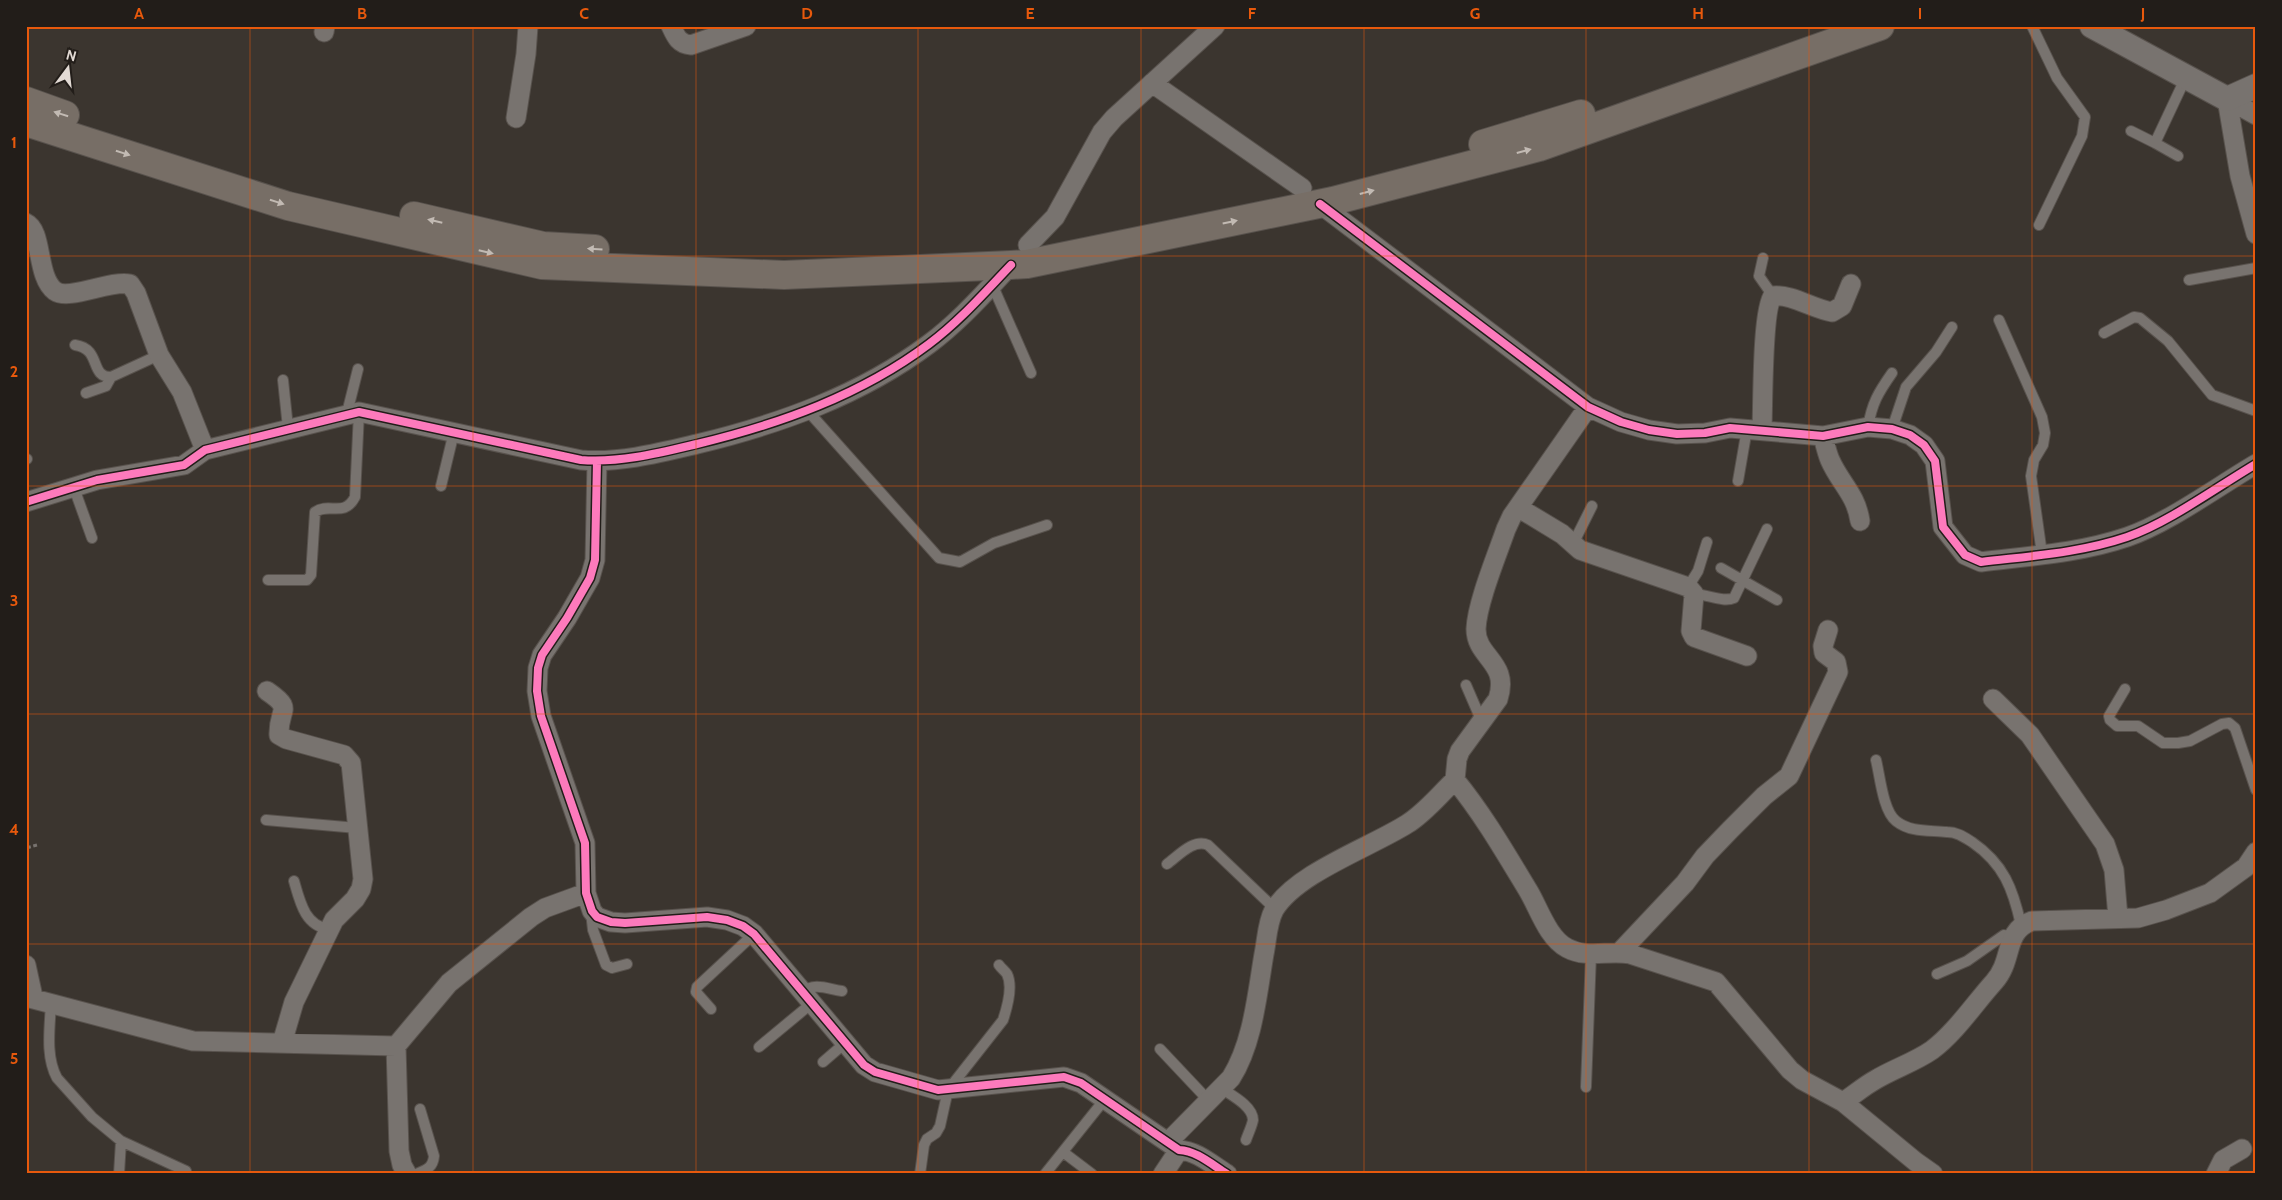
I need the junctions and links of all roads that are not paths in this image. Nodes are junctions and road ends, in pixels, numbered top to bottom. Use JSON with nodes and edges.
{"nodes":[{"id":1,"x":528,"y":26,"type":"edge"},
{"id":2,"x":671,"y":26,"type":"edge"},
{"id":3,"x":746,"y":26,"type":"edge"},
{"id":4,"x":1215,"y":26,"type":"edge"},
{"id":5,"x":1840,"y":26,"type":"edge"},
{"id":6,"x":1880,"y":26,"type":"edge"},
{"id":7,"x":2032,"y":26,"type":"edge"},
{"id":8,"x":2092,"y":26,"type":"edge"},
{"id":9,"x":1778,"y":55,"type":"junction"},
{"id":10,"x":2186,"y":77,"type":"junction"},
{"id":11,"x":1152,"y":82,"type":"junction"},
{"id":12,"x":2256,"y":86,"type":"edge"},
{"id":13,"x":2226,"y":99,"type":"junction"},
{"id":14,"x":26,"y":102,"type":"edge"},
{"id":15,"x":2256,"y":115,"type":"edge"},
{"id":16,"x":516,"y":118,"type":"dead end"},
{"id":17,"x":26,"y":122,"type":"edge"},
{"id":18,"x":2131,"y":131,"type":"dead end"},
{"id":19,"x":2155,"y":142,"type":"junction"},
{"id":20,"x":2178,"y":156,"type":"dead end"},
{"id":21,"x":1311,"y":196,"type":"junction"},
{"id":22,"x":26,"y":223,"type":"edge"},
{"id":23,"x":2039,"y":225,"type":"dead end"},
{"id":24,"x":2256,"y":234,"type":"edge"},
{"id":25,"x":1764,"y":258,"type":"dead end"},
{"id":26,"x":821,"y":265,"type":"junction"},
{"id":27,"x":1010,"y":265,"type":"junction"},
{"id":28,"x":2256,"y":268,"type":"edge"},
{"id":29,"x":2189,"y":280,"type":"dead end"},
{"id":30,"x":1851,"y":284,"type":"dead end"},
{"id":31,"x":1773,"y":296,"type":"junction"},
{"id":32,"x":1999,"y":320,"type":"dead end"},
{"id":33,"x":1952,"y":326,"type":"dead end"},
{"id":34,"x":2104,"y":332,"type":"dead end"},
{"id":35,"x":75,"y":345,"type":"dead end"},
{"id":36,"x":159,"y":355,"type":"junction"},
{"id":37,"x":358,"y":368,"type":"dead end"},
{"id":38,"x":1032,"y":373,"type":"dead end"},
{"id":39,"x":1892,"y":373,"type":"dead end"},
{"id":40,"x":111,"y":377,"type":"junction"},
{"id":41,"x":283,"y":380,"type":"dead end"},
{"id":42,"x":86,"y":393,"type":"dead end"},
{"id":43,"x":1588,"y":407,"type":"junction"},
{"id":44,"x":807,"y":410,"type":"junction"},
{"id":45,"x":2256,"y":411,"type":"edge"},
{"id":46,"x":353,"y":413,"type":"junction"},
{"id":47,"x":1868,"y":427,"type":"junction"},
{"id":48,"x":288,"y":428,"type":"junction"},
{"id":49,"x":1754,"y":429,"type":"junction"},
{"id":50,"x":1892,"y":429,"type":"junction"},
{"id":51,"x":454,"y":432,"type":"junction"},
{"id":52,"x":1823,"y":436,"type":"junction"},
{"id":53,"x":205,"y":450,"type":"junction"},
{"id":54,"x":597,"y":461,"type":"junction"},
{"id":55,"x":2256,"y":464,"type":"edge"},
{"id":56,"x":1738,"y":481,"type":"dead end"},
{"id":57,"x":441,"y":486,"type":"dead end"},
{"id":58,"x":74,"y":488,"type":"junction"},
{"id":59,"x":26,"y":502,"type":"edge"},
{"id":60,"x":1592,"y":506,"type":"dead end"},
{"id":61,"x":1519,"y":508,"type":"junction"},
{"id":62,"x":1860,"y":521,"type":"dead end"},
{"id":63,"x":1047,"y":525,"type":"dead end"},
{"id":64,"x":1767,"y":528,"type":"dead end"},
{"id":65,"x":92,"y":538,"type":"dead end"},
{"id":66,"x":1707,"y":542,"type":"dead end"},
{"id":67,"x":1573,"y":544,"type":"junction"},
{"id":68,"x":2042,"y":554,"type":"junction"},
{"id":69,"x":1721,"y":568,"type":"dead end"},
{"id":70,"x":268,"y":580,"type":"dead end"},
{"id":71,"x":1742,"y":580,"type":"junction"},
{"id":72,"x":1691,"y":590,"type":"junction"},
{"id":73,"x":1777,"y":600,"type":"dead end"},
{"id":74,"x":1828,"y":630,"type":"dead end"},
{"id":75,"x":1747,"y":656,"type":"dead end"},
{"id":76,"x":1466,"y":685,"type":"dead end"},
{"id":77,"x":2125,"y":689,"type":"dead end"},
{"id":78,"x":267,"y":691,"type":"dead end"},
{"id":79,"x":1993,"y":699,"type":"dead end"},
{"id":80,"x":1482,"y":722,"type":"junction"},
{"id":81,"x":1876,"y":760,"type":"dead end"},
{"id":82,"x":1455,"y":780,"type":"junction"},
{"id":83,"x":2256,"y":790,"type":"edge"},
{"id":84,"x":266,"y":820,"type":"dead end"},
{"id":85,"x":357,"y":828,"type":"junction"},
{"id":86,"x":2256,"y":852,"type":"edge"},
{"id":87,"x":1166,"y":864,"type":"dead end"},
{"id":88,"x":294,"y":881,"type":"dead end"},
{"id":89,"x":589,"y":902,"type":"junction"},
{"id":90,"x":1275,"y":909,"type":"junction"},
{"id":91,"x":2118,"y":918,"type":"junction"},
{"id":92,"x":329,"y":929,"type":"junction"},
{"id":93,"x":2016,"y":932,"type":"junction"},
{"id":94,"x":754,"y":934,"type":"junction"},
{"id":95,"x":1620,"y":952,"type":"junction"},
{"id":96,"x":1591,"y":954,"type":"junction"},
{"id":97,"x":627,"y":964,"type":"dead end"},
{"id":98,"x":26,"y":965,"type":"edge"},
{"id":99,"x":999,"y":965,"type":"dead end"},
{"id":100,"x":1937,"y":974,"type":"dead end"},
{"id":101,"x":842,"y":992,"type":"dead end"},
{"id":102,"x":807,"y":998,"type":"junction"},
{"id":103,"x":37,"y":999,"type":"edge"},
{"id":104,"x":712,"y":1009,"type":"dead end"},
{"id":105,"x":282,"y":1043,"type":"junction"},
{"id":106,"x":845,"y":1043,"type":"junction"},
{"id":107,"x":396,"y":1046,"type":"junction"},
{"id":108,"x":759,"y":1047,"type":"dead end"},
{"id":109,"x":1160,"y":1049,"type":"dead end"},
{"id":110,"x":822,"y":1062,"type":"dead end"},
{"id":111,"x":1586,"y":1087,"type":"dead end"},
{"id":112,"x":948,"y":1090,"type":"junction"},
{"id":113,"x":1215,"y":1095,"type":"junction"},
{"id":114,"x":1105,"y":1099,"type":"junction"},
{"id":115,"x":1843,"y":1102,"type":"junction"},
{"id":116,"x":420,"y":1108,"type":"dead end"},
{"id":117,"x":1246,"y":1140,"type":"dead end"},
{"id":118,"x":121,"y":1141,"type":"junction"},
{"id":119,"x":1173,"y":1146,"type":"junction"},
{"id":120,"x":2242,"y":1148,"type":"dead end"},
{"id":121,"x":1063,"y":1152,"type":"junction"},
{"id":122,"x":186,"y":1171,"type":"dead end"},
{"id":123,"x":119,"y":1174,"type":"edge"},
{"id":124,"x":407,"y":1174,"type":"edge"},
{"id":125,"x":416,"y":1174,"type":"edge"},
{"id":126,"x":920,"y":1174,"type":"edge"},
{"id":127,"x":1045,"y":1174,"type":"edge"},
{"id":128,"x":1092,"y":1174,"type":"edge"},
{"id":129,"x":1163,"y":1174,"type":"edge"},
{"id":130,"x":1227,"y":1174,"type":"edge"},
{"id":131,"x":1933,"y":1174,"type":"edge"},
{"id":132,"x":2216,"y":1174,"type":"edge"}],
"edges":[{"from":1,"to":16,"type":"street"},
{"from":2,"to":3,"type":"street"},
{"from":4,"to":11,"type":"street"},
{"from":5,"to":9,"type":"highway"},
{"from":6,"to":9,"type":"highway"},
{"from":7,"to":23,"type":"lane"},
{"from":8,"to":10,"type":"street"},
{"from":9,"to":21,"type":"highway"},
{"from":10,"to":13,"type":"street"},
{"from":10,"to":19,"type":"lane"},
{"from":11,"to":21,"type":"street"},
{"from":11,"to":27,"type":"street"},
{"from":12,"to":13,"type":"street"},
{"from":13,"to":15,"type":"street"},
{"from":13,"to":24,"type":"street"},
{"from":26,"to":14,"type":"highway","one_way":true},
{"from":17,"to":26,"type":"highway","one_way":true},
{"from":18,"to":19,"type":"lane"},
{"from":19,"to":20,"type":"lane"},
{"from":21,"to":27,"type":"highway"},
{"from":21,"to":43,"type":"street"},
{"from":22,"to":36,"type":"street"},
{"from":25,"to":31,"type":"lane"},
{"from":26,"to":27,"type":"highway"},
{"from":27,"to":38,"type":"lane"},
{"from":27,"to":44,"type":"street"},
{"from":28,"to":29,"type":"lane"},
{"from":30,"to":31,"type":"street"},
{"from":31,"to":49,"type":"street"},
{"from":32,"to":68,"type":"lane"},
{"from":33,"to":50,"type":"lane"},
{"from":34,"to":45,"type":"lane"},
{"from":35,"to":40,"type":"lane"},
{"from":36,"to":40,"type":"lane"},
{"from":36,"to":53,"type":"street"},
{"from":37,"to":46,"type":"lane"},
{"from":39,"to":47,"type":"lane"},
{"from":40,"to":42,"type":"lane"},
{"from":41,"to":48,"type":"lane"},
{"from":43,"to":49,"type":"street"},
{"from":43,"to":61,"type":"street"},
{"from":44,"to":54,"type":"street"},
{"from":44,"to":63,"type":"lane"},
{"from":46,"to":48,"type":"street"},
{"from":46,"to":51,"type":"street"},
{"from":46,"to":70,"type":"lane"},
{"from":47,"to":50,"type":"street"},
{"from":47,"to":52,"type":"street"},
{"from":48,"to":53,"type":"street"},
{"from":49,"to":52,"type":"street"},
{"from":49,"to":56,"type":"lane"},
{"from":50,"to":68,"type":"street"},
{"from":51,"to":54,"type":"street"},
{"from":51,"to":57,"type":"lane"},
{"from":52,"to":62,"type":"street"},
{"from":53,"to":58,"type":"street"},
{"from":54,"to":89,"type":"street"},
{"from":55,"to":68,"type":"street"},
{"from":58,"to":59,"type":"street"},
{"from":58,"to":65,"type":"lane"},
{"from":60,"to":67,"type":"lane"},
{"from":61,"to":67,"type":"street"},
{"from":61,"to":80,"type":"street"},
{"from":64,"to":71,"type":"lane"},
{"from":66,"to":72,"type":"lane"},
{"from":67,"to":72,"type":"street"},
{"from":69,"to":71,"type":"lane"},
{"from":71,"to":72,"type":"lane"},
{"from":71,"to":73,"type":"lane"},
{"from":72,"to":75,"type":"street"},
{"from":74,"to":95,"type":"street"},
{"from":76,"to":80,"type":"lane"},
{"from":77,"to":83,"type":"lane"},
{"from":78,"to":85,"type":"street"},
{"from":79,"to":91,"type":"street"},
{"from":80,"to":82,"type":"street"},
{"from":81,"to":93,"type":"lane"},
{"from":82,"to":90,"type":"street"},
{"from":82,"to":96,"type":"street"},
{"from":84,"to":85,"type":"lane"},
{"from":85,"to":92,"type":"street"},
{"from":86,"to":91,"type":"street"},
{"from":87,"to":90,"type":"lane"},
{"from":88,"to":92,"type":"lane"},
{"from":89,"to":94,"type":"street"},
{"from":89,"to":97,"type":"lane"},
{"from":89,"to":107,"type":"street"},
{"from":90,"to":113,"type":"street"},
{"from":91,"to":93,"type":"street"},
{"from":92,"to":105,"type":"street"},
{"from":93,"to":100,"type":"lane"},
{"from":93,"to":115,"type":"street"},
{"from":94,"to":102,"type":"street"},
{"from":94,"to":104,"type":"lane"},
{"from":95,"to":96,"type":"street"},
{"from":95,"to":115,"type":"street"},
{"from":96,"to":111,"type":"lane"},
{"from":98,"to":103,"type":"street"},
{"from":99,"to":112,"type":"lane"},
{"from":101,"to":102,"type":"lane"},
{"from":102,"to":106,"type":"street"},
{"from":102,"to":108,"type":"lane"},
{"from":103,"to":105,"type":"street"},
{"from":103,"to":118,"type":"lane"},
{"from":105,"to":107,"type":"street"},
{"from":106,"to":110,"type":"lane"},
{"from":106,"to":112,"type":"street"},
{"from":107,"to":124,"type":"street"},
{"from":109,"to":113,"type":"lane"},
{"from":112,"to":114,"type":"street"},
{"from":112,"to":126,"type":"lane"},
{"from":113,"to":117,"type":"lane"},
{"from":113,"to":119,"type":"street"},
{"from":114,"to":119,"type":"street"},
{"from":114,"to":121,"type":"lane"},
{"from":115,"to":131,"type":"street"},
{"from":116,"to":125,"type":"lane"},
{"from":118,"to":122,"type":"lane"},
{"from":118,"to":123,"type":"lane"},
{"from":119,"to":129,"type":"street"},
{"from":119,"to":130,"type":"street"},
{"from":120,"to":132,"type":"street"},
{"from":121,"to":127,"type":"lane"},
{"from":121,"to":128,"type":"lane"}]}
